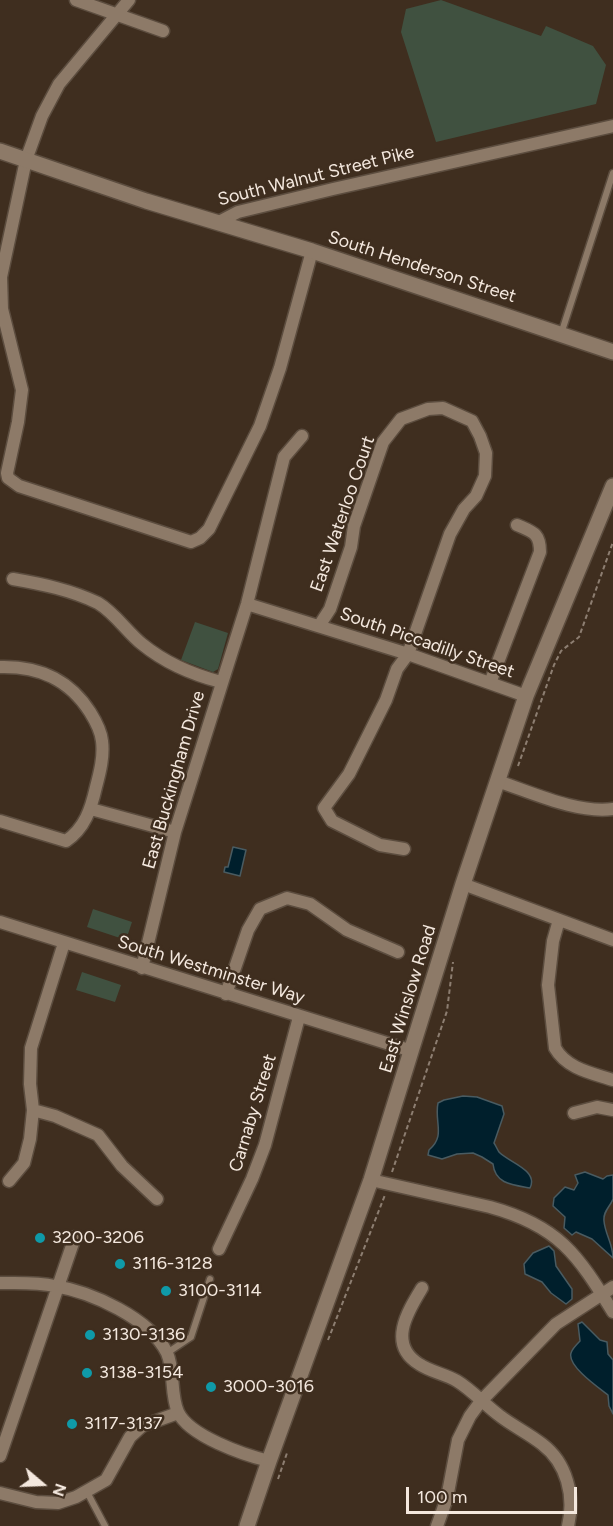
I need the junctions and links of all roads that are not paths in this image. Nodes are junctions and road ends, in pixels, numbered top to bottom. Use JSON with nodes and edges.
{"nodes":[{"id":1,"x":76,"y":0,"type":"edge"},
{"id":2,"x":129,"y":0,"type":"edge"},
{"id":3,"x":117,"y":15,"type":"junction"},
{"id":4,"x":163,"y":31,"type":"dead end"},
{"id":5,"x":613,"y":126,"type":"edge"},
{"id":6,"x":0,"y":151,"type":"edge"},
{"id":7,"x":26,"y":160,"type":"junction"},
{"id":8,"x":613,"y":173,"type":"edge"},
{"id":9,"x":217,"y":223,"type":"junction"},
{"id":10,"x":312,"y":251,"type":"junction"},
{"id":11,"x":561,"y":334,"type":"junction"},
{"id":12,"x":613,"y":352,"type":"edge"},
{"id":13,"x":302,"y":436,"type":"dead end"},
{"id":14,"x":613,"y":486,"type":"edge"},
{"id":15,"x":609,"y":508,"type":"edge"},
{"id":16,"x":517,"y":525,"type":"dead end"},
{"id":17,"x":13,"y":579,"type":"dead end"},
{"id":18,"x":247,"y":604,"type":"junction"},
{"id":19,"x":319,"y":626,"type":"junction"},
{"id":20,"x":408,"y":654,"type":"junction"},
{"id":21,"x":0,"y":668,"type":"edge"},
{"id":22,"x":221,"y":682,"type":"junction"},
{"id":23,"x":490,"y":683,"type":"junction"},
{"id":24,"x":526,"y":696,"type":"junction"},
{"id":25,"x":503,"y":783,"type":"junction"},
{"id":26,"x":91,"y":809,"type":"junction"},
{"id":27,"x":613,"y":809,"type":"edge"},
{"id":28,"x":0,"y":821,"type":"edge"},
{"id":29,"x":175,"y":832,"type":"junction"},
{"id":30,"x":404,"y":849,"type":"dead end"},
{"id":31,"x":463,"y":884,"type":"junction"},
{"id":32,"x":559,"y":920,"type":"junction"},
{"id":33,"x":0,"y":922,"type":"edge"},
{"id":34,"x":613,"y":940,"type":"edge"},
{"id":35,"x":64,"y":943,"type":"junction"},
{"id":36,"x":398,"y":952,"type":"dead end"},
{"id":37,"x":142,"y":968,"type":"junction"},
{"id":38,"x":226,"y":994,"type":"junction"},
{"id":39,"x":299,"y":1017,"type":"junction"},
{"id":40,"x":412,"y":1051,"type":"junction"},
{"id":41,"x":613,"y":1080,"type":"edge"},
{"id":42,"x":33,"y":1110,"type":"junction"},
{"id":43,"x":613,"y":1110,"type":"edge"},
{"id":44,"x":574,"y":1113,"type":"dead end"},
{"id":45,"x":371,"y":1180,"type":"junction"},
{"id":46,"x":9,"y":1181,"type":"dead end"},
{"id":47,"x":157,"y":1199,"type":"dead end"},
{"id":48,"x":75,"y":1237,"type":"dead end"},
{"id":49,"x":219,"y":1249,"type":"dead end"},
{"id":50,"x":210,"y":1280,"type":"dead end"},
{"id":51,"x":0,"y":1283,"type":"edge"},
{"id":52,"x":57,"y":1286,"type":"junction"},
{"id":53,"x":422,"y":1288,"type":"dead end"},
{"id":54,"x":608,"y":1291,"type":"edge"},
{"id":55,"x":613,"y":1312,"type":"edge"},
{"id":56,"x":167,"y":1353,"type":"junction"},
{"id":57,"x":481,"y":1401,"type":"junction"},
{"id":58,"x":178,"y":1413,"type":"junction"},
{"id":59,"x":0,"y":1456,"type":"edge"},
{"id":60,"x":269,"y":1461,"type":"junction"},
{"id":61,"x":86,"y":1491,"type":"junction"},
{"id":62,"x":0,"y":1493,"type":"edge"},
{"id":63,"x":105,"y":1526,"type":"edge"},
{"id":64,"x":247,"y":1526,"type":"edge"},
{"id":65,"x":437,"y":1526,"type":"edge"},
{"id":66,"x":568,"y":1526,"type":"edge"}],
"edges":[{"from":1,"to":3,"type":"street"},
{"from":2,"to":3,"type":"street"},
{"from":3,"to":4,"type":"street"},
{"from":3,"to":7,"type":"street"},
{"from":5,"to":9,"type":"street","name":"South Walnut Street Pike"},
{"from":6,"to":7,"type":"main road","name":"South Walnut Street Pike"},
{"from":7,"to":9,"type":"main road","name":"South Walnut Street Pike"},
{"from":7,"to":10,"type":"street"},
{"from":8,"to":11,"type":"lane"},
{"from":9,"to":10,"type":"main road","name":"South Henderson Street"},
{"from":10,"to":11,"type":"main road","name":"South Henderson Street"},
{"from":11,"to":12,"type":"main road","name":"South Henderson Street"},
{"from":13,"to":18,"type":"street"},
{"from":14,"to":15,"type":"main road","name":"East Winslow Road"},
{"from":15,"to":24,"type":"main road","name":"East Winslow Road"},
{"from":16,"to":23,"type":"street"},
{"from":17,"to":22,"type":"street"},
{"from":18,"to":19,"type":"street","name":"South Piccadilly Street"},
{"from":18,"to":22,"type":"street","name":"East Buckingham Drive"},
{"from":19,"to":20,"type":"street","name":"South Piccadilly Street"},
{"from":19,"to":20,"type":"street","name":"East Waterloo Court"},
{"from":20,"to":23,"type":"street","name":"South Piccadilly Street"},
{"from":20,"to":30,"type":"street","name":"East Waterloo Court"},
{"from":21,"to":26,"type":"street"},
{"from":22,"to":29,"type":"street","name":"East Buckingham Drive"},
{"from":23,"to":24,"type":"street","name":"South Piccadilly Street"},
{"from":24,"to":25,"type":"main road","name":"East Winslow Road"},
{"from":25,"to":27,"type":"street"},
{"from":25,"to":31,"type":"main road","name":"East Winslow Road"},
{"from":26,"to":28,"type":"street"},
{"from":26,"to":29,"type":"street"},
{"from":29,"to":37,"type":"street","name":"East Buckingham Drive"},
{"from":31,"to":32,"type":"street"},
{"from":31,"to":40,"type":"main road","name":"East Winslow Road"},
{"from":32,"to":34,"type":"street"},
{"from":32,"to":41,"type":"street"},
{"from":33,"to":35,"type":"street","name":"South Westminster Way"},
{"from":35,"to":37,"type":"street","name":"South Westminster Way"},
{"from":35,"to":42,"type":"street"},
{"from":36,"to":38,"type":"street"},
{"from":37,"to":38,"type":"street","name":"South Westminster Way"},
{"from":38,"to":39,"type":"street","name":"South Westminster Way"},
{"from":39,"to":40,"type":"street","name":"South Westminster Way"},
{"from":39,"to":49,"type":"street","name":"Carnaby Street"},
{"from":40,"to":45,"type":"main road","name":"East Winslow Road"},
{"from":42,"to":46,"type":"street"},
{"from":42,"to":47,"type":"street"},
{"from":43,"to":44,"type":"street"},
{"from":45,"to":54,"type":"street"},
{"from":45,"to":60,"type":"main road","name":"East Winslow Road"},
{"from":48,"to":52,"type":"street"},
{"from":50,"to":56,"type":"lane"},
{"from":51,"to":52,"type":"street"},
{"from":52,"to":56,"type":"street"},
{"from":52,"to":59,"type":"street"},
{"from":53,"to":57,"type":"street"},
{"from":54,"to":55,"type":"street"},
{"from":54,"to":57,"type":"street"},
{"from":56,"to":58,"type":"street"},
{"from":57,"to":65,"type":"street"},
{"from":57,"to":66,"type":"street"},
{"from":58,"to":60,"type":"street"},
{"from":58,"to":61,"type":"street"},
{"from":60,"to":64,"type":"main road","name":"East Winslow Road"},
{"from":61,"to":62,"type":"street"},
{"from":61,"to":63,"type":"lane"}]}
